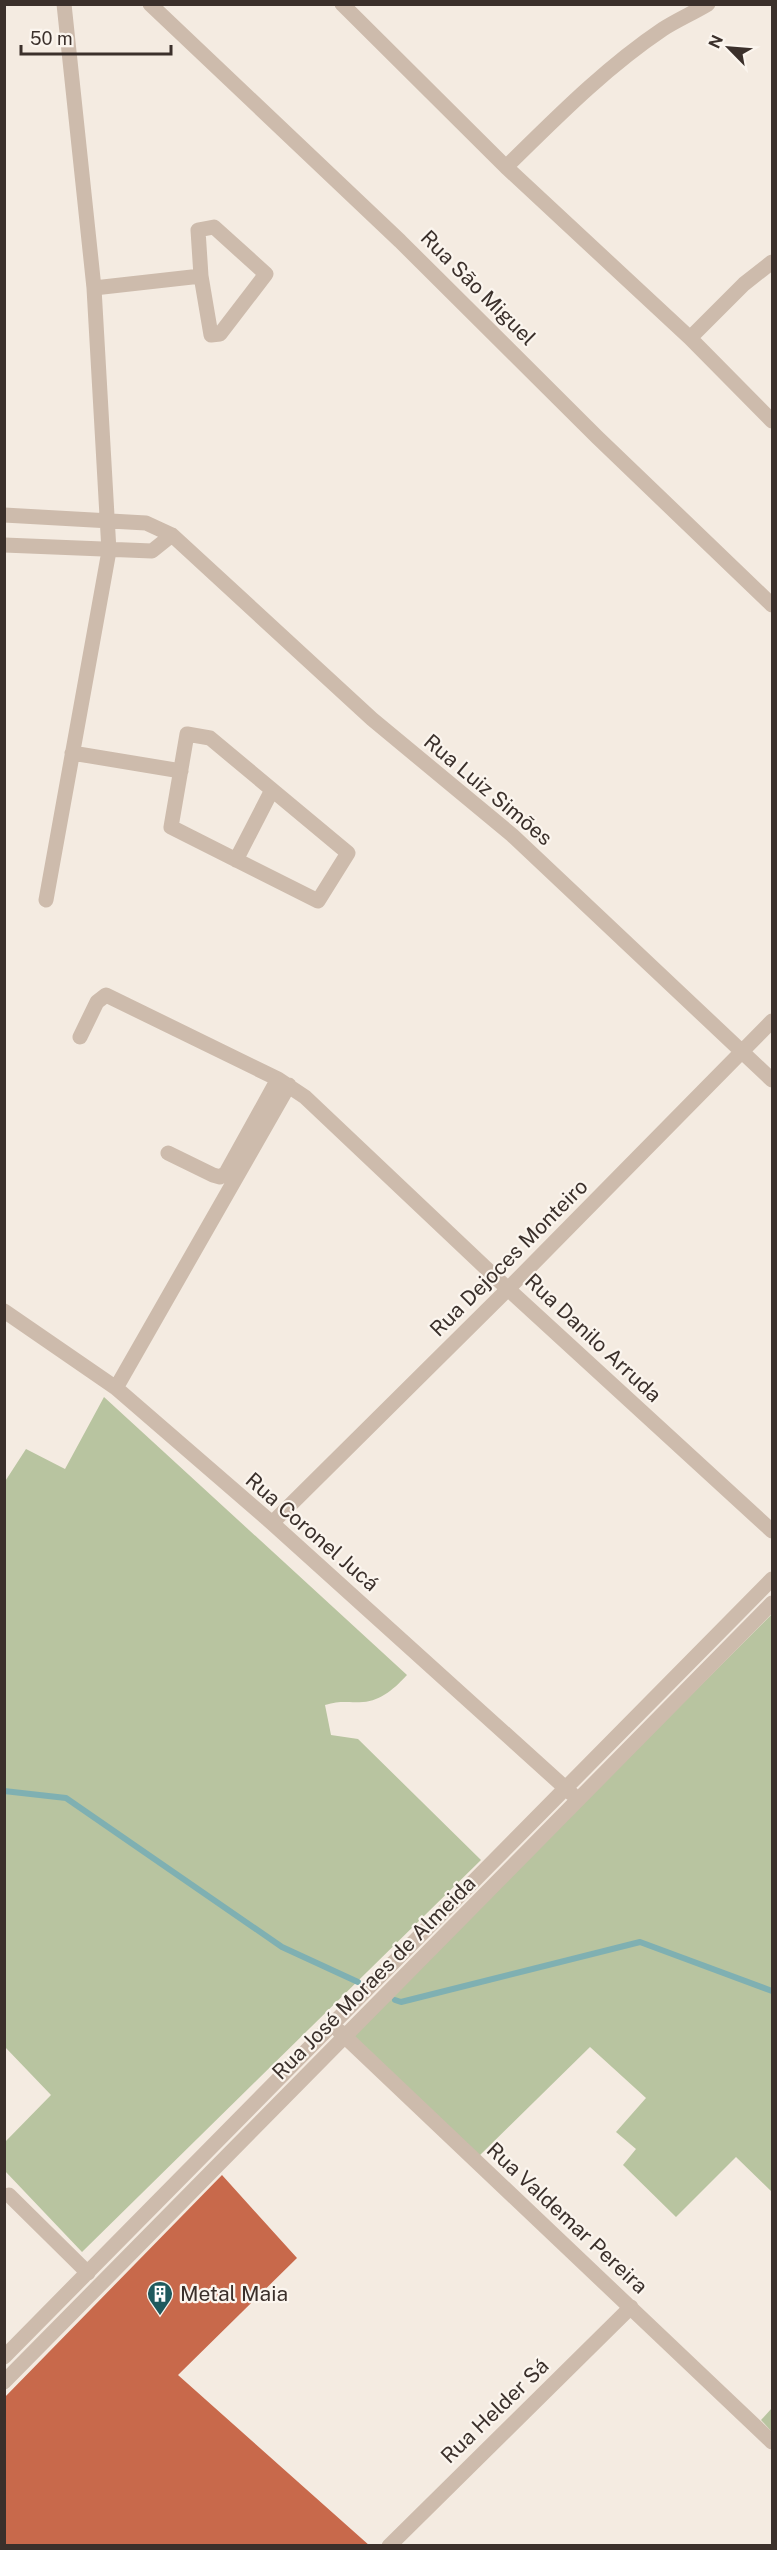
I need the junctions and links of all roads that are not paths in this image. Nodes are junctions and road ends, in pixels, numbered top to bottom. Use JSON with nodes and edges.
{"nodes":[{"id":1,"x":64,"y":4,"type":"edge"},
{"id":2,"x":150,"y":4,"type":"edge"},
{"id":3,"x":342,"y":4,"type":"edge"},
{"id":4,"x":708,"y":4,"type":"edge"},
{"id":5,"x":506,"y":167,"type":"junction"},
{"id":6,"x":772,"y":262,"type":"edge"},
{"id":7,"x":201,"y":276,"type":"junction"},
{"id":8,"x":94,"y":288,"type":"junction"},
{"id":9,"x":690,"y":338,"type":"junction"},
{"id":10,"x":772,"y":421,"type":"edge"},
{"id":11,"x":4,"y":515,"type":"edge"},
{"id":12,"x":108,"y":521,"type":"junction"},
{"id":13,"x":172,"y":535,"type":"junction"},
{"id":14,"x":4,"y":545,"type":"edge"},
{"id":15,"x":109,"y":551,"type":"junction"},
{"id":16,"x":772,"y":605,"type":"edge"},
{"id":17,"x":72,"y":753,"type":"junction"},
{"id":18,"x":181,"y":771,"type":"junction"},
{"id":19,"x":272,"y":790,"type":"junction"},
{"id":20,"x":236,"y":860,"type":"junction"},
{"id":21,"x":46,"y":900,"type":"dead end"},
{"id":22,"x":772,"y":1021,"type":"edge"},
{"id":23,"x":80,"y":1037,"type":"dead end"},
{"id":24,"x":742,"y":1052,"type":"junction"},
{"id":25,"x":772,"y":1080,"type":"edge"},
{"id":26,"x":284,"y":1082,"type":"junction"},
{"id":27,"x":168,"y":1153,"type":"dead end"},
{"id":28,"x":508,"y":1289,"type":"junction"},
{"id":29,"x":4,"y":1311,"type":"edge"},
{"id":30,"x":116,"y":1388,"type":"junction"},
{"id":31,"x":272,"y":1523,"type":"junction"},
{"id":32,"x":772,"y":1531,"type":"edge"},
{"id":33,"x":772,"y":1578,"type":"edge"},
{"id":34,"x":772,"y":1603,"type":"edge"},
{"id":35,"x":566,"y":1788,"type":"junction"},
{"id":36,"x":578,"y":1801,"type":"junction"},
{"id":37,"x":333,"y":2024,"type":"junction"},
{"id":38,"x":345,"y":2037,"type":"junction"},
{"id":39,"x":214,"y":2145,"type":"junction"},
{"id":40,"x":227,"y":2157,"type":"junction"},
{"id":41,"x":9,"y":2195,"type":"dead end"},
{"id":42,"x":142,"y":2217,"type":"junction"},
{"id":43,"x":156,"y":2229,"type":"junction"},
{"id":44,"x":88,"y":2273,"type":"junction"},
{"id":45,"x":72,"y":2289,"type":"junction"},
{"id":46,"x":85,"y":2301,"type":"junction"},
{"id":47,"x":631,"y":2307,"type":"junction"},
{"id":48,"x":4,"y":2357,"type":"edge"},
{"id":49,"x":4,"y":2382,"type":"edge"},
{"id":50,"x":772,"y":2442,"type":"edge"},
{"id":51,"x":389,"y":2546,"type":"edge"}],
"edges":[{"from":1,"to":8,"type":"street"},
{"from":2,"to":16,"type":"street","name":"Rua São Miguel"},
{"from":3,"to":5,"type":"street"},
{"from":4,"to":5,"type":"street"},
{"from":5,"to":9,"type":"street"},
{"from":6,"to":9,"type":"street"},
{"from":7,"to":7,"type":"street"},
{"from":7,"to":8,"type":"street"},
{"from":8,"to":12,"type":"street"},
{"from":9,"to":10,"type":"street"},
{"from":11,"to":12,"type":"street","name":"Rua Luiz Simões"},
{"from":12,"to":13,"type":"street","name":"Rua Luiz Simões"},
{"from":12,"to":15,"type":"street"},
{"from":13,"to":15,"type":"street"},
{"from":13,"to":24,"type":"street","name":"Rua Luiz Simões"},
{"from":14,"to":15,"type":"street"},
{"from":15,"to":17,"type":"street"},
{"from":17,"to":18,"type":"street"},
{"from":17,"to":21,"type":"street"},
{"from":18,"to":19,"type":"street"},
{"from":18,"to":20,"type":"street"},
{"from":19,"to":20,"type":"street"},
{"from":19,"to":20,"type":"street"},
{"from":22,"to":24,"type":"street","name":"Rua Dejoces Monteiro"},
{"from":23,"to":26,"type":"street","name":"Rua Danilo Arruda"},
{"from":24,"to":25,"type":"street","name":"Rua Luiz Simões"},
{"from":24,"to":28,"type":"street","name":"Rua Dejoces Monteiro"},
{"from":26,"to":27,"type":"street"},
{"from":26,"to":28,"type":"street","name":"Rua Danilo Arruda"},
{"from":26,"to":30,"type":"street"},
{"from":28,"to":31,"type":"street","name":"Rua Dejoces Monteiro"},
{"from":28,"to":32,"type":"street","name":"Rua Danilo Arruda"},
{"from":29,"to":30,"type":"street","name":"Rua Coronel Jucá"},
{"from":30,"to":31,"type":"street","name":"Rua Coronel Jucá"},
{"from":31,"to":35,"type":"street","name":"Rua Coronel Jucá"},
{"from":33,"to":35,"type":"street","name":"Rua José Moraes de Almeida"},
{"from":34,"to":36,"type":"street","name":"Rua José Moraes de Almeida"},
{"from":35,"to":36,"type":"street","name":"Rua Coronel Jucá"},
{"from":35,"to":37,"type":"street","name":"Rua José Moraes de Almeida"},
{"from":36,"to":38,"type":"street","name":"Rua José Moraes de Almeida"},
{"from":37,"to":38,"type":"street","name":"Rua Valdemar Pereira"},
{"from":37,"to":39,"type":"street","name":"Rua José Moraes de Almeida"},
{"from":38,"to":40,"type":"street","name":"Rua José Moraes de Almeida"},
{"from":38,"to":47,"type":"street","name":"Rua Valdemar Pereira"},
{"from":39,"to":40,"type":"street"},
{"from":39,"to":42,"type":"street","name":"Rua José Moraes de Almeida"},
{"from":40,"to":43,"type":"street","name":"Rua José Moraes de Almeida"},
{"from":41,"to":44,"type":"street"},
{"from":42,"to":43,"type":"street"},
{"from":42,"to":44,"type":"street","name":"Rua José Moraes de Almeida"},
{"from":43,"to":46,"type":"street","name":"Rua José Moraes de Almeida"},
{"from":44,"to":45,"type":"street","name":"Rua José Moraes de Almeida"},
{"from":45,"to":46,"type":"street"},
{"from":45,"to":48,"type":"street","name":"Rua José Moraes de Almeida"},
{"from":46,"to":49,"type":"street","name":"Rua José Moraes de Almeida"},
{"from":47,"to":50,"type":"street","name":"Rua Valdemar Pereira"},
{"from":47,"to":51,"type":"street","name":"Rua Helder Sá"}]}
